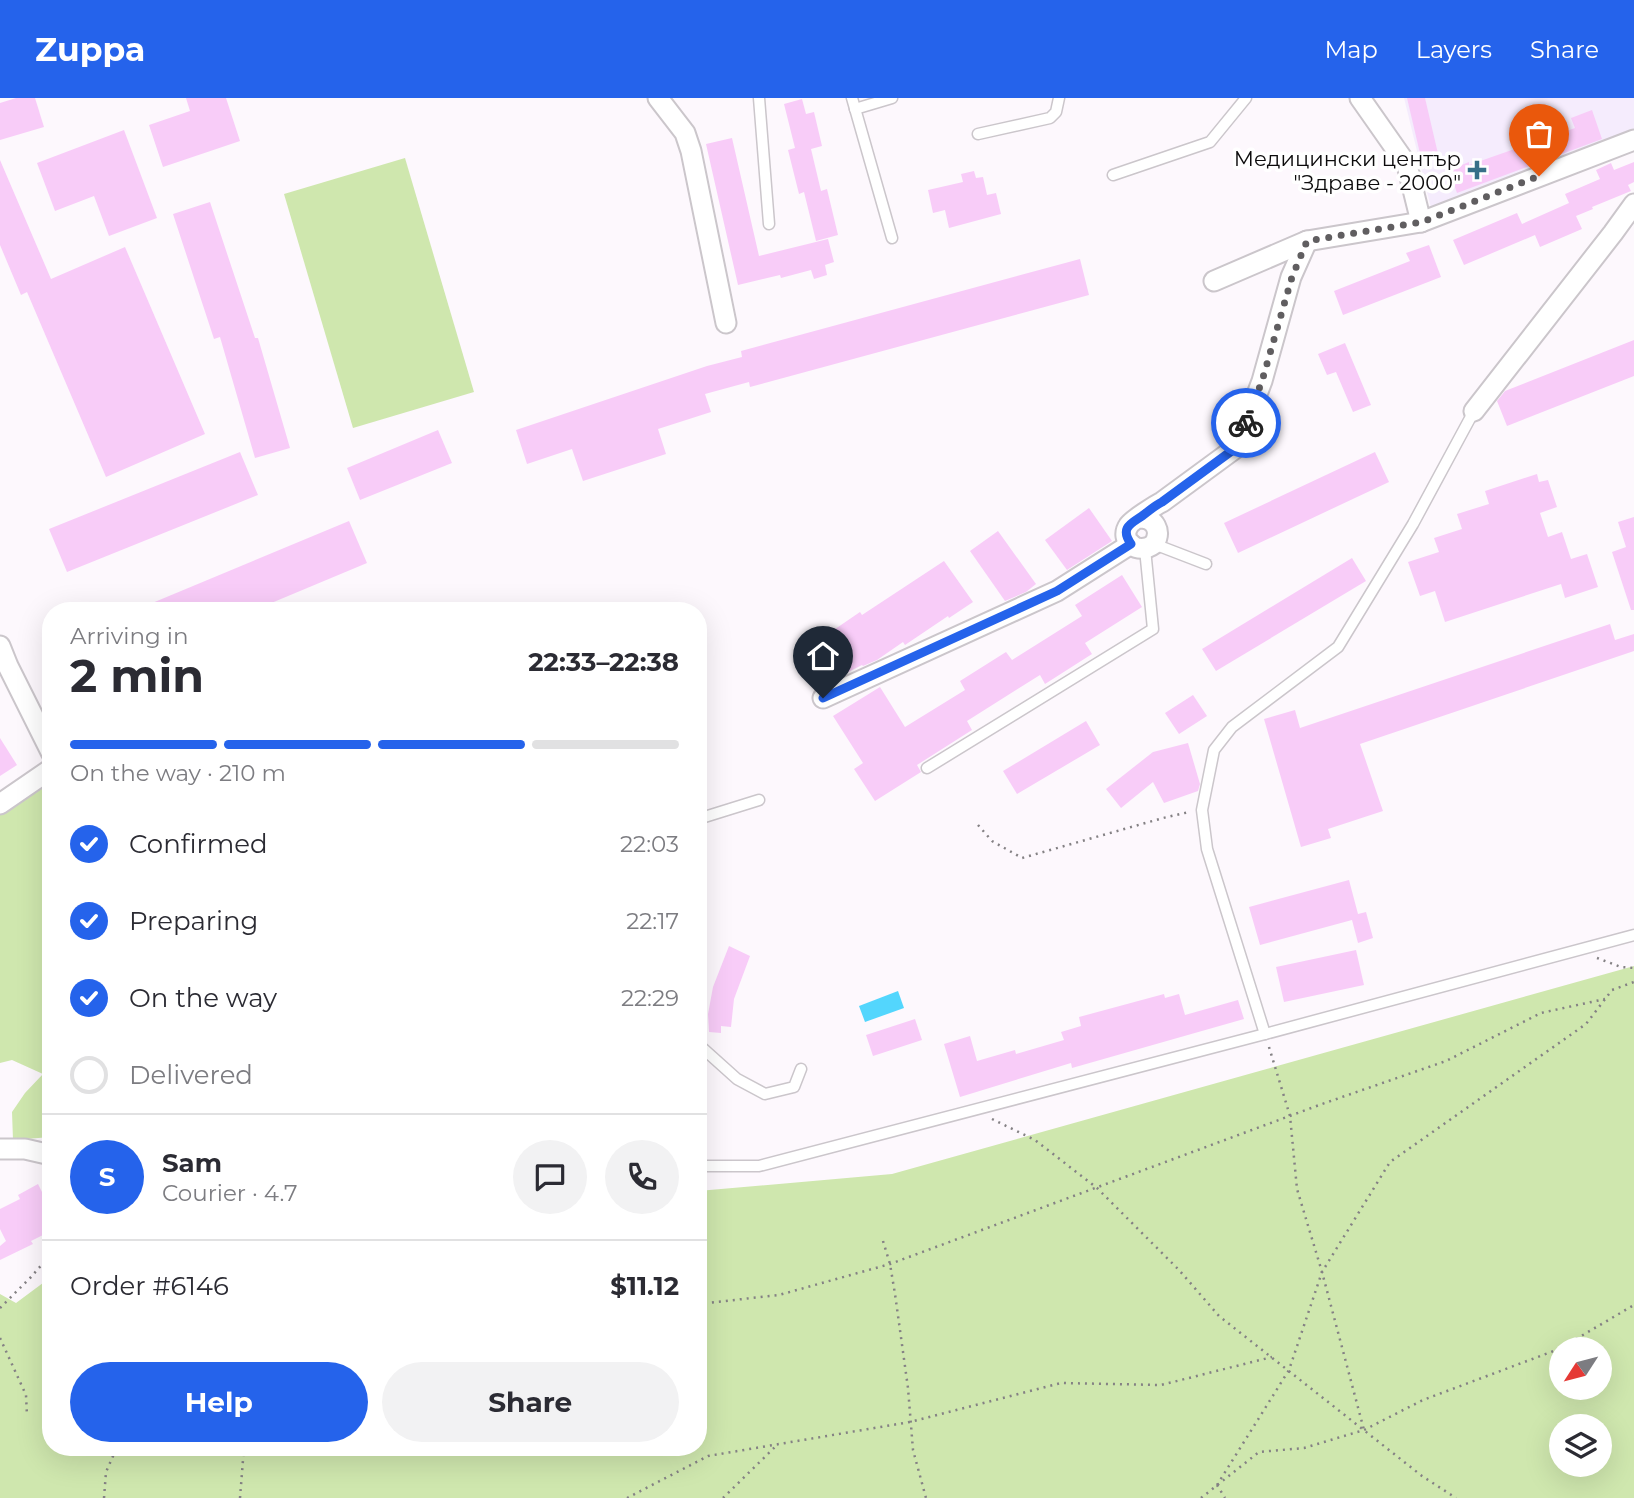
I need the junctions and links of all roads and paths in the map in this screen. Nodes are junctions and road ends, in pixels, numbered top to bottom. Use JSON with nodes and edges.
{"nodes":[{"id":1,"x":658,"y":98,"type":"edge"},
{"id":2,"x":758,"y":98,"type":"edge"},
{"id":3,"x":852,"y":98,"type":"edge"},
{"id":4,"x":892,"y":98,"type":"edge"},
{"id":5,"x":1059,"y":98,"type":"edge"},
{"id":6,"x":1246,"y":98,"type":"edge"},
{"id":7,"x":1360,"y":98,"type":"edge"},
{"id":8,"x":855,"y":109,"type":"junction"},
{"id":9,"x":978,"y":134,"type":"dead end"},
{"id":10,"x":1634,"y":140,"type":"edge"},
{"id":11,"x":1113,"y":175,"type":"dead end"},
{"id":12,"x":1634,"y":204,"type":"edge"},
{"id":13,"x":1422,"y":222,"type":"junction"},
{"id":14,"x":769,"y":224,"type":"dead end"},
{"id":15,"x":892,"y":238,"type":"dead end"},
{"id":16,"x":1307,"y":241,"type":"junction"},
{"id":17,"x":1214,"y":281,"type":"dead end"},
{"id":18,"x":726,"y":323,"type":"dead end"},
{"id":19,"x":1474,"y":411,"type":"joint"},
{"id":20,"x":1162,"y":502,"type":"junction"},
{"id":21,"x":1140,"y":518,"type":"junction"},
{"id":22,"x":1147,"y":541,"type":"junction"},
{"id":23,"x":1206,"y":564,"type":"dead end"},
{"id":24,"x":0,"y":646,"type":"edge"},
{"id":25,"x":823,"y":698,"type":"dead end"},
{"id":26,"x":42,"y":734,"type":"edge"},
{"id":27,"x":927,"y":768,"type":"dead end"},
{"id":28,"x":42,"y":775,"type":"edge"},
{"id":29,"x":759,"y":800,"type":"dead end"},
{"id":30,"x":0,"y":804,"type":"edge"},
{"id":31,"x":1202,"y":810,"type":"junction"},
{"id":32,"x":707,"y":816,"type":"edge"},
{"id":33,"x":978,"y":825,"type":"dead end"},
{"id":34,"x":1634,"y":935,"type":"edge"},
{"id":35,"x":1587,"y":955,"type":"dead end"},
{"id":36,"x":1634,"y":968,"type":"edge"},
{"id":37,"x":1634,"y":982,"type":"edge"},
{"id":38,"x":1605,"y":999,"type":"junction"},
{"id":39,"x":1265,"y":1034,"type":"junction"},
{"id":40,"x":707,"y":1052,"type":"edge"},
{"id":41,"x":801,"y":1069,"type":"dead end"},
{"id":42,"x":1290,"y":1116,"type":"junction"},
{"id":43,"x":990,"y":1117,"type":"dead end"},
{"id":44,"x":0,"y":1149,"type":"edge"},
{"id":45,"x":42,"y":1153,"type":"edge"},
{"id":46,"x":707,"y":1166,"type":"edge"},
{"id":47,"x":1097,"y":1188,"type":"junction"},
{"id":48,"x":883,"y":1241,"type":"dead end"},
{"id":49,"x":42,"y":1264,"type":"edge"},
{"id":50,"x":890,"y":1264,"type":"junction"},
{"id":51,"x":1322,"y":1272,"type":"junction"},
{"id":52,"x":707,"y":1303,"type":"edge"},
{"id":53,"x":1634,"y":1305,"type":"edge"},
{"id":54,"x":0,"y":1308,"type":"edge"},
{"id":55,"x":0,"y":1338,"type":"edge"},
{"id":56,"x":1272,"y":1357,"type":"junction"},
{"id":57,"x":1289,"y":1370,"type":"junction"},
{"id":58,"x":27,"y":1416,"type":"dead end"},
{"id":59,"x":910,"y":1422,"type":"junction"},
{"id":60,"x":1364,"y":1430,"type":"junction"},
{"id":61,"x":779,"y":1443,"type":"junction"},
{"id":62,"x":115,"y":1456,"type":"edge"},
{"id":63,"x":243,"y":1456,"type":"edge"},
{"id":64,"x":1216,"y":1485,"type":"junction"},
{"id":65,"x":104,"y":1498,"type":"edge"},
{"id":66,"x":240,"y":1498,"type":"edge"},
{"id":67,"x":627,"y":1498,"type":"edge"},
{"id":68,"x":723,"y":1498,"type":"edge"},
{"id":69,"x":926,"y":1498,"type":"edge"},
{"id":70,"x":1201,"y":1498,"type":"edge"},
{"id":71,"x":1225,"y":1498,"type":"edge"},
{"id":72,"x":1456,"y":1498,"type":"edge"}],
"edges":[{"from":1,"to":18,"type":"street"},
{"from":2,"to":14,"type":"lane"},
{"from":3,"to":8,"type":"lane"},
{"from":4,"to":8,"type":"lane"},
{"from":5,"to":9,"type":"lane"},
{"from":6,"to":11,"type":"lane"},
{"from":7,"to":13,"type":"street"},
{"from":8,"to":15,"type":"lane"},
{"from":10,"to":13,"type":"street"},
{"from":12,"to":19,"type":"street"},
{"from":13,"to":16,"type":"street"},
{"from":16,"to":17,"type":"street"},
{"from":16,"to":20,"type":"street"},
{"from":19,"to":31,"type":"lane"},
{"from":20,"to":21,"type":"street"},
{"from":20,"to":22,"type":"street"},
{"from":21,"to":22,"type":"street"},
{"from":21,"to":22,"type":"street"},
{"from":22,"to":23,"type":"lane"},
{"from":22,"to":25,"type":"street"},
{"from":22,"to":27,"type":"lane"},
{"from":24,"to":26,"type":"street"},
{"from":28,"to":30,"type":"street"},
{"from":29,"to":32,"type":"lane"},
{"from":31,"to":33,"type":"path"},
{"from":31,"to":39,"type":"lane"},
{"from":34,"to":39,"type":"lane"},
{"from":35,"to":36,"type":"path"},
{"from":37,"to":38,"type":"path"},
{"from":38,"to":42,"type":"path"},
{"from":38,"to":51,"type":"path"},
{"from":39,"to":42,"type":"path"},
{"from":39,"to":46,"type":"lane"},
{"from":40,"to":41,"type":"lane"},
{"from":42,"to":47,"type":"path"},
{"from":42,"to":51,"type":"path"},
{"from":43,"to":47,"type":"path"},
{"from":44,"to":45,"type":"street"},
{"from":47,"to":50,"type":"path"},
{"from":47,"to":56,"type":"path"},
{"from":48,"to":50,"type":"path"},
{"from":49,"to":54,"type":"path"},
{"from":50,"to":52,"type":"path"},
{"from":50,"to":59,"type":"path"},
{"from":51,"to":57,"type":"path"},
{"from":51,"to":60,"type":"path"},
{"from":53,"to":60,"type":"path"},
{"from":55,"to":58,"type":"path"},
{"from":56,"to":57,"type":"path"},
{"from":56,"to":59,"type":"path"},
{"from":57,"to":60,"type":"path"},
{"from":57,"to":64,"type":"path"},
{"from":59,"to":61,"type":"path"},
{"from":59,"to":69,"type":"path"},
{"from":60,"to":64,"type":"path"},
{"from":60,"to":72,"type":"path"},
{"from":61,"to":67,"type":"path"},
{"from":61,"to":68,"type":"path"},
{"from":62,"to":65,"type":"path"},
{"from":63,"to":66,"type":"path"},
{"from":64,"to":70,"type":"path"},
{"from":64,"to":71,"type":"path"}]}
